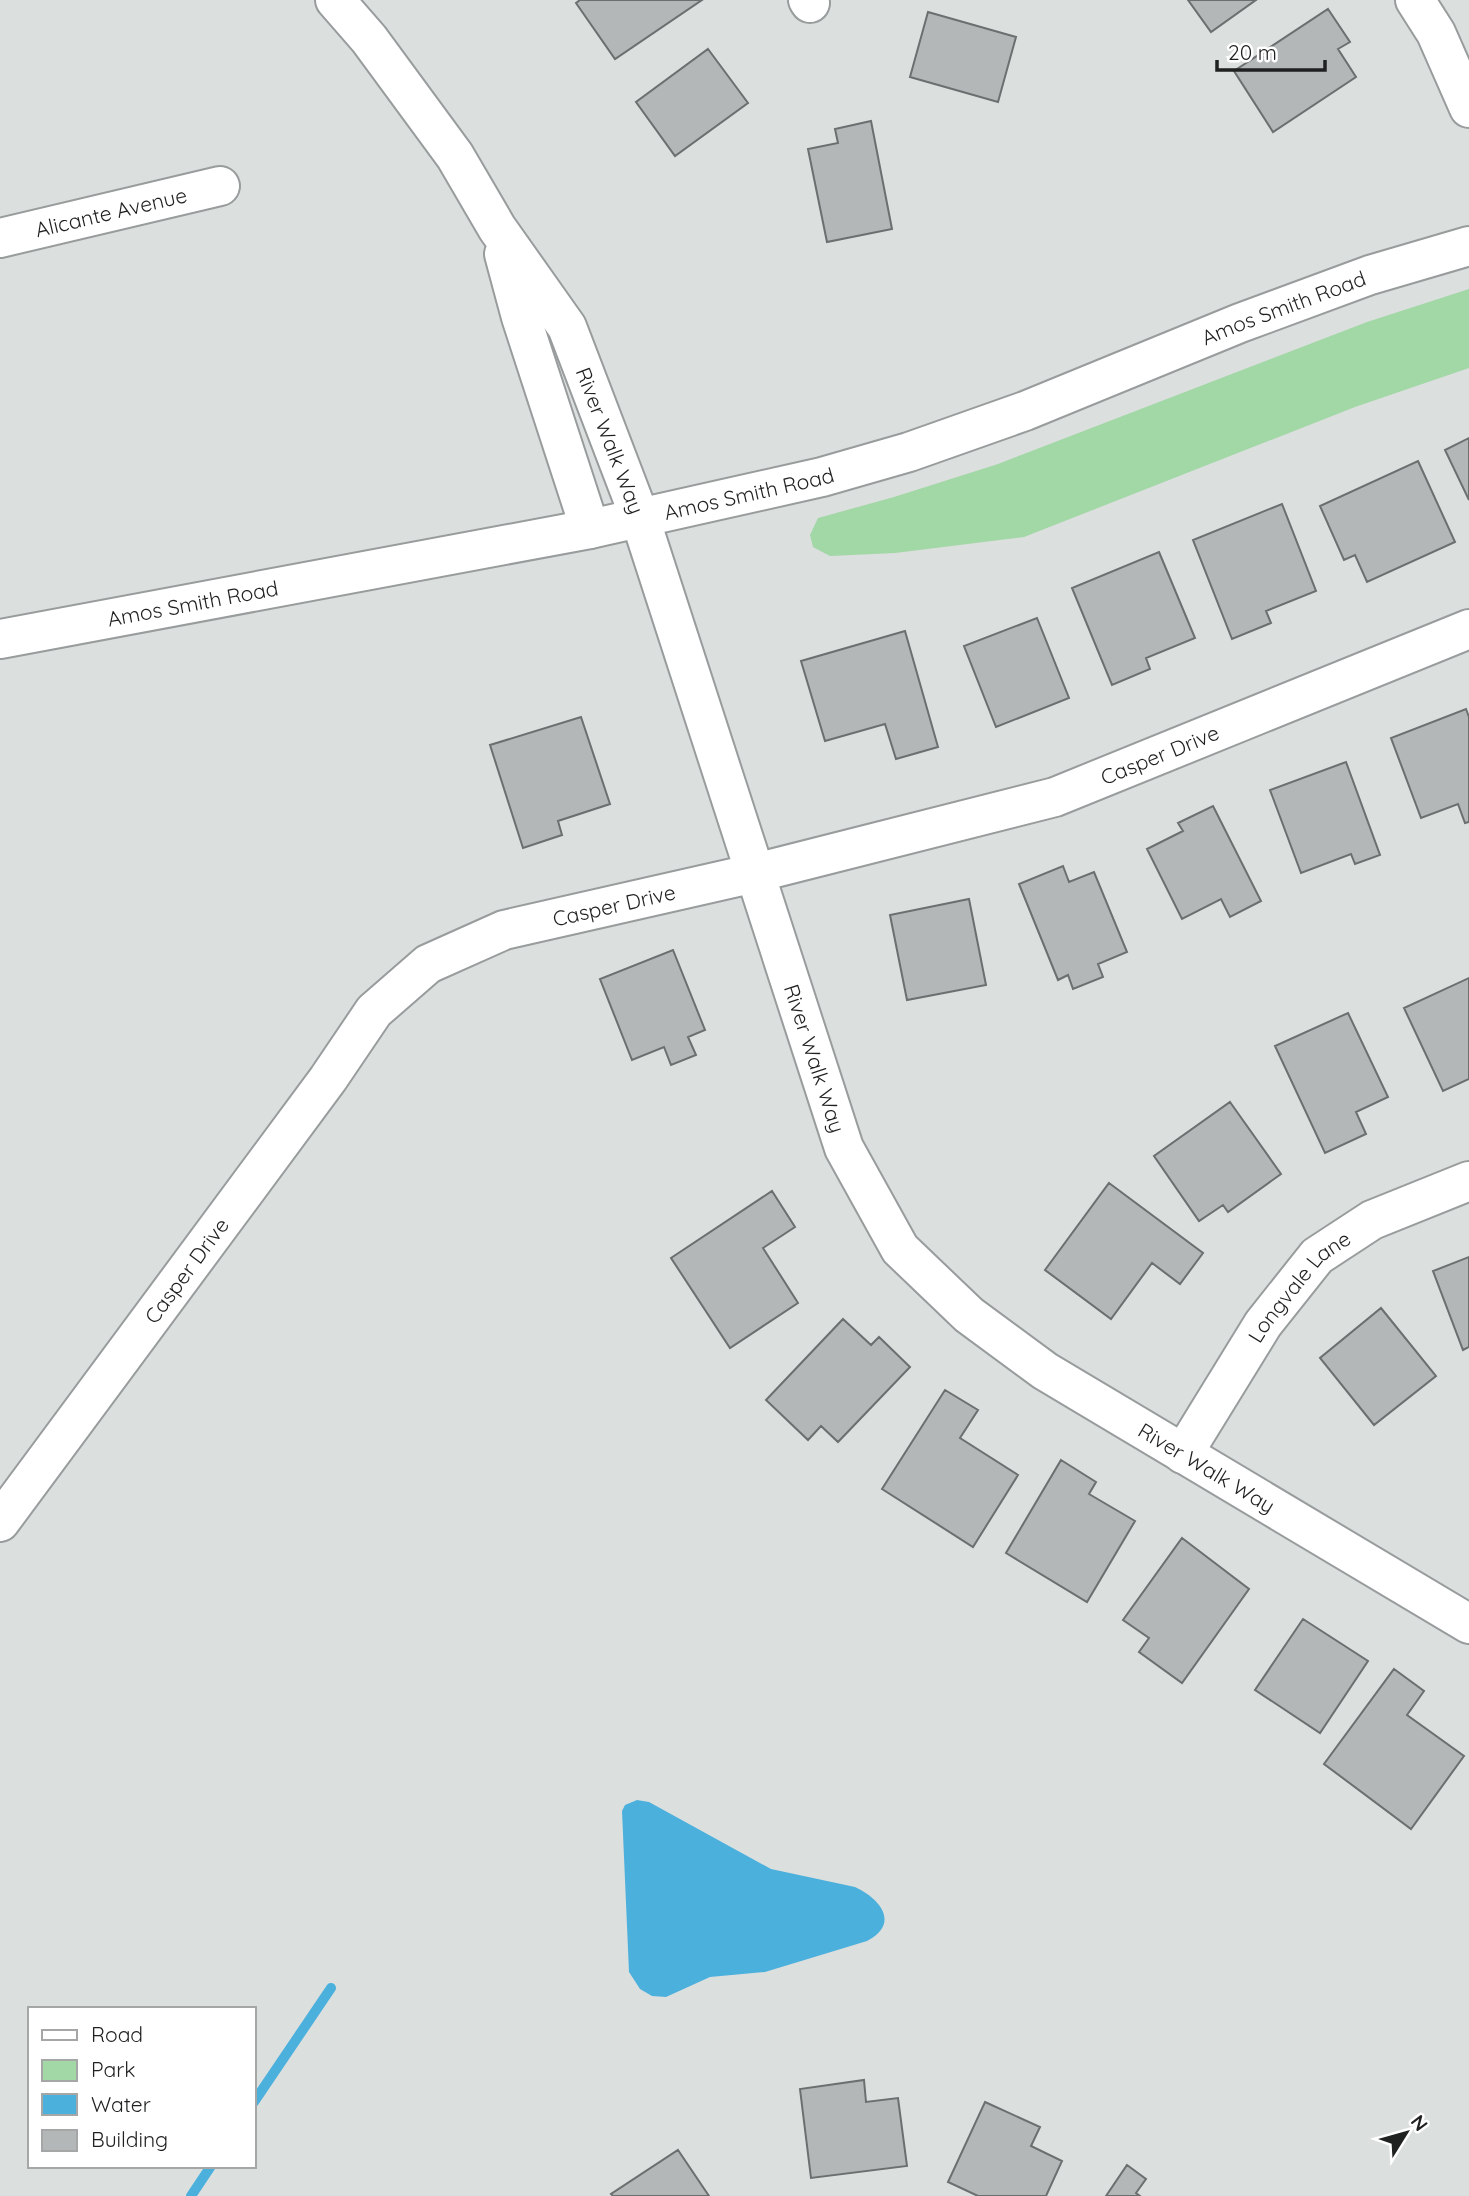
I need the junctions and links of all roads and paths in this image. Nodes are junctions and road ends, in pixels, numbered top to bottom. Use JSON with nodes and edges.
{"nodes":[{"id":1,"x":335,"y":0,"type":"edge"},
{"id":2,"x":1415,"y":0,"type":"edge"},
{"id":3,"x":1469,"y":108,"type":"edge"},
{"id":4,"x":220,"y":186,"type":"dead end"},
{"id":5,"x":497,"y":228,"type":"junction"},
{"id":6,"x":0,"y":238,"type":"edge"},
{"id":7,"x":1469,"y":246,"type":"edge"},
{"id":8,"x":640,"y":518,"type":"junction"},
{"id":9,"x":590,"y":529,"type":"junction"},
{"id":10,"x":1469,"y":629,"type":"edge"},
{"id":11,"x":0,"y":639,"type":"edge"},
{"id":12,"x":755,"y":873,"type":"junction"},
{"id":13,"x":1469,"y":1181,"type":"edge"},
{"id":14,"x":1183,"y":1454,"type":"junction"},
{"id":15,"x":0,"y":1522,"type":"edge"},
{"id":16,"x":1469,"y":1623,"type":"edge"}],
"edges":[{"from":1,"to":5,"type":"street","name":"River Walk Way"},
{"from":2,"to":3,"type":"street"},
{"from":4,"to":6,"type":"street","name":"Alicante Avenue"},
{"from":5,"to":8,"type":"street","name":"River Walk Way"},
{"from":5,"to":9,"type":"street","name":"River Walk Way"},
{"from":7,"to":8,"type":"street","name":"Amos Smith Road"},
{"from":8,"to":9,"type":"street","name":"Amos Smith Road"},
{"from":8,"to":12,"type":"street","name":"River Walk Way"},
{"from":9,"to":11,"type":"street","name":"Amos Smith Road"},
{"from":10,"to":12,"type":"street","name":"Casper Drive"},
{"from":12,"to":14,"type":"street","name":"River Walk Way"},
{"from":12,"to":15,"type":"street","name":"Casper Drive"},
{"from":13,"to":14,"type":"street","name":"Longvale Lane"},
{"from":14,"to":16,"type":"street","name":"River Walk Way"}]}
